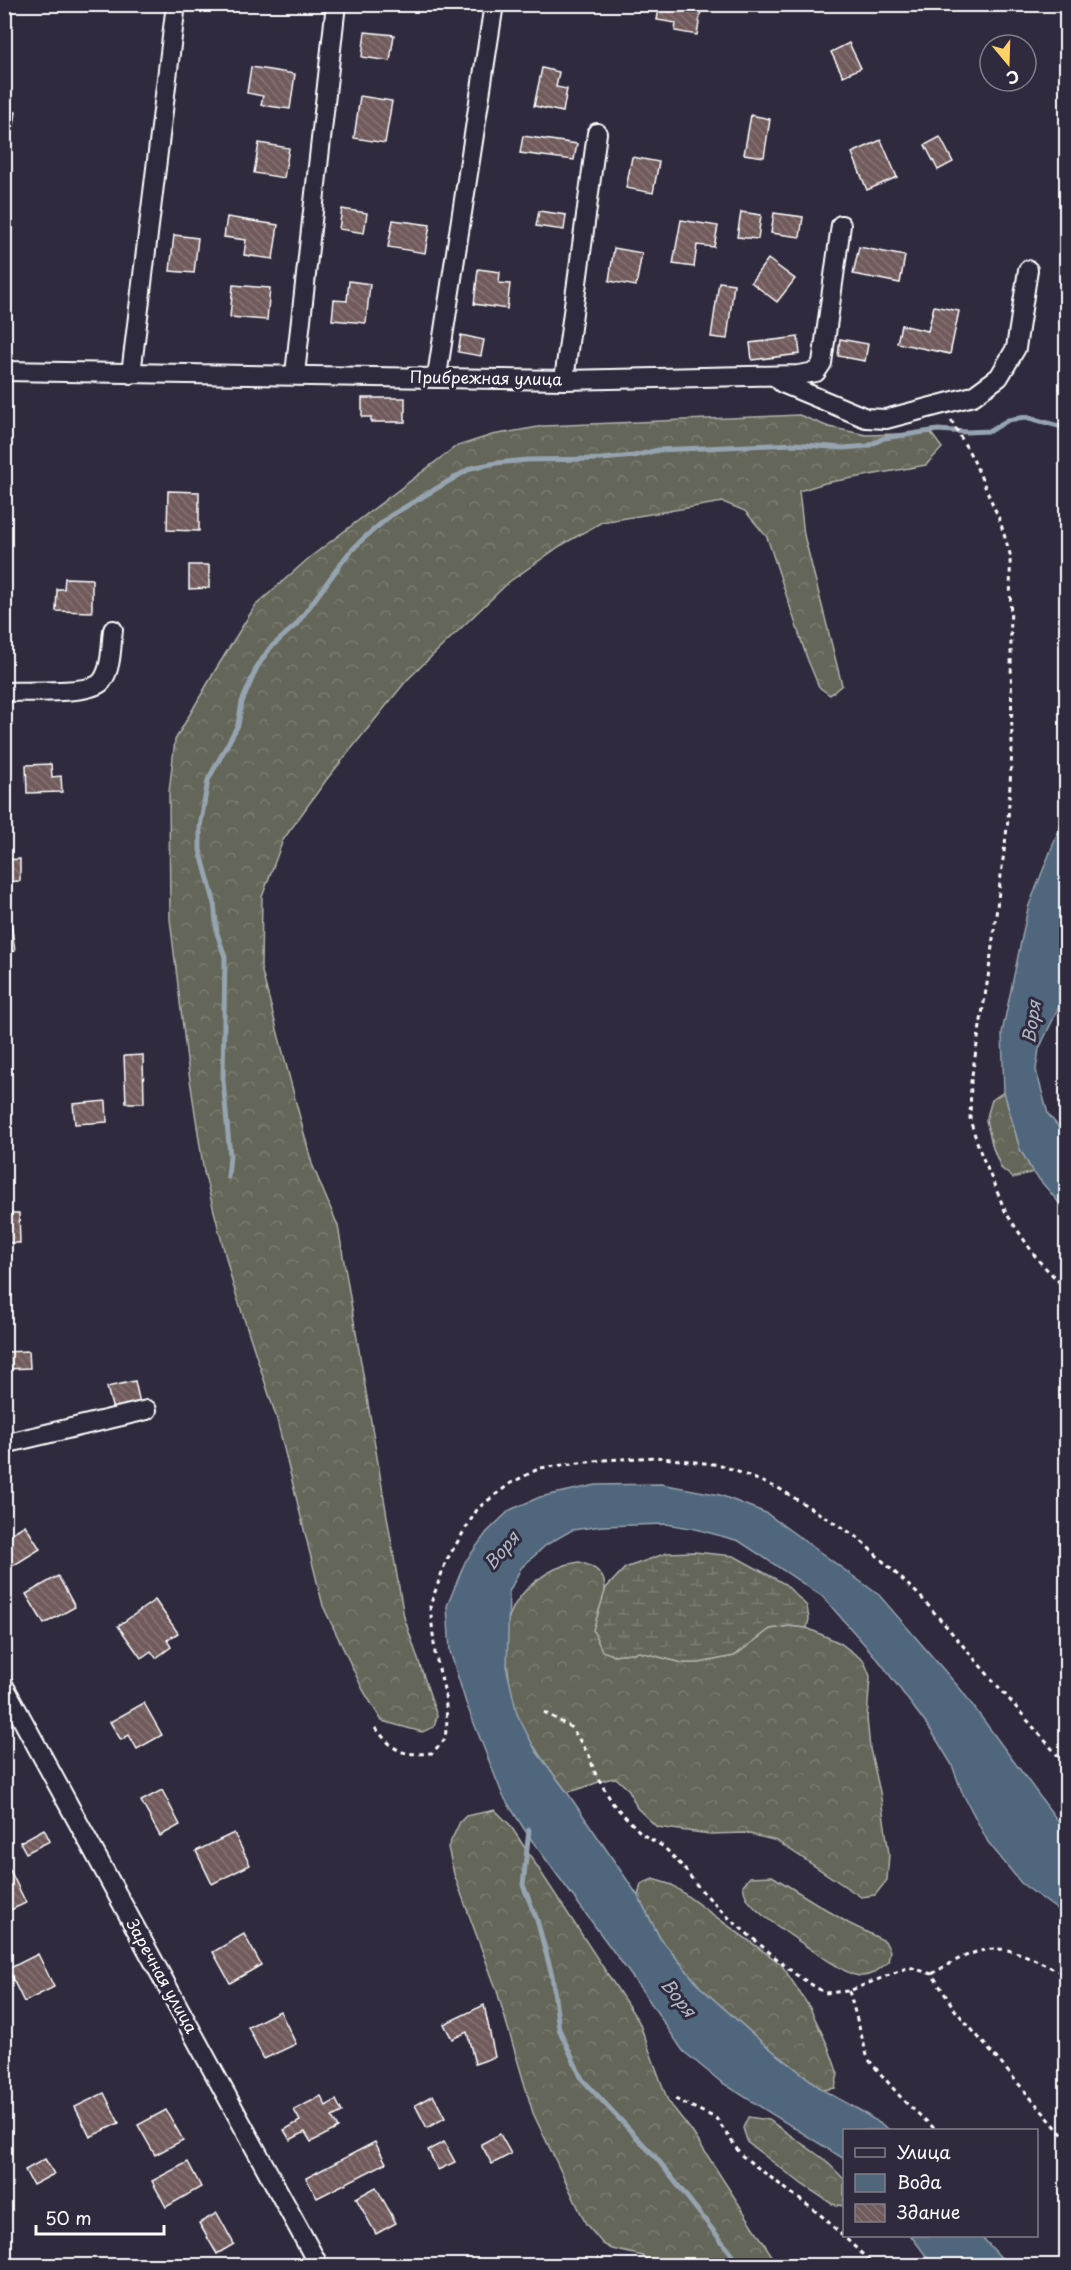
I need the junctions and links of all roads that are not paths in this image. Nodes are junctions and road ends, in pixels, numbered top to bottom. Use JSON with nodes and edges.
{"nodes":[{"id":1,"x":176,"y":4,"type":"edge"},
{"id":2,"x":336,"y":4,"type":"edge"},
{"id":3,"x":494,"y":4,"type":"edge"},
{"id":4,"x":597,"y":133,"type":"dead end"},
{"id":5,"x":841,"y":225,"type":"dead end"},
{"id":6,"x":1028,"y":270,"type":"dead end"},
{"id":7,"x":4,"y":371,"type":"edge"},
{"id":8,"x":131,"y":374,"type":"junction"},
{"id":9,"x":295,"y":375,"type":"junction"},
{"id":10,"x":437,"y":376,"type":"junction"},
{"id":11,"x":774,"y":376,"type":"junction"},
{"id":12,"x":564,"y":380,"type":"junction"},
{"id":13,"x":113,"y":630,"type":"dead end"},
{"id":14,"x":4,"y":692,"type":"edge"},
{"id":15,"x":147,"y":1410,"type":"dead end"},
{"id":16,"x":4,"y":1444,"type":"edge"},
{"id":17,"x":4,"y":1686,"type":"edge"},
{"id":18,"x":319,"y":2265,"type":"edge"}],
"edges":[{"from":1,"to":8,"type":"street"},
{"from":2,"to":9,"type":"street"},
{"from":3,"to":10,"type":"street"},
{"from":4,"to":12,"type":"street"},
{"from":5,"to":11,"type":"street","name":"Прибрежная улица"},
{"from":6,"to":11,"type":"street"},
{"from":7,"to":8,"type":"street","name":"Прибрежная улица"},
{"from":8,"to":9,"type":"street","name":"Прибрежная улица"},
{"from":9,"to":10,"type":"street","name":"Прибрежная улица"},
{"from":10,"to":12,"type":"street","name":"Прибрежная улица"},
{"from":11,"to":12,"type":"street","name":"Прибрежная улица"},
{"from":13,"to":14,"type":"street"},
{"from":15,"to":16,"type":"street"},
{"from":17,"to":18,"type":"street","name":"Заречная улица"}]}
